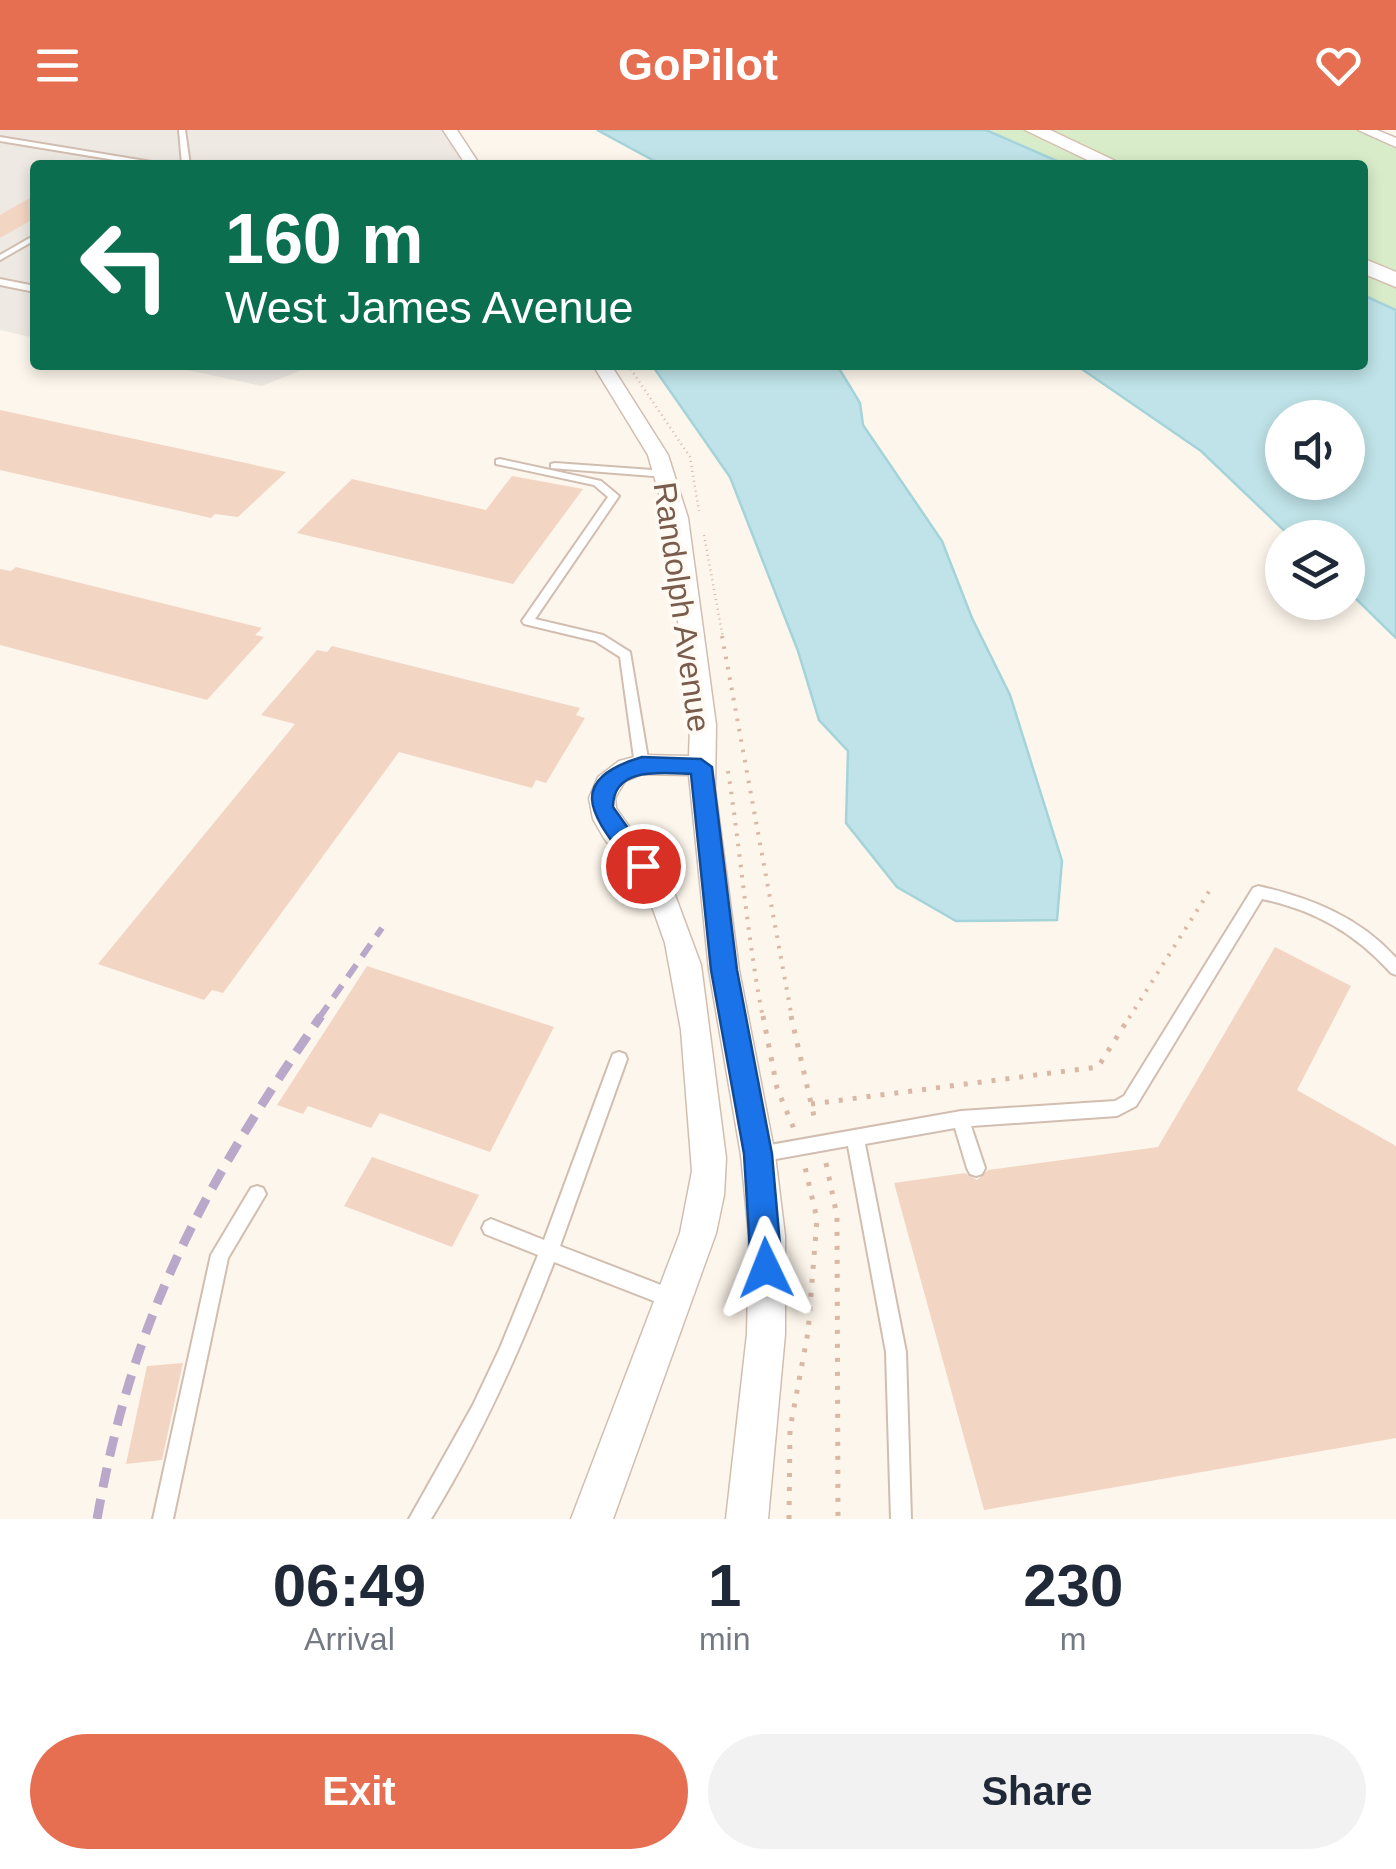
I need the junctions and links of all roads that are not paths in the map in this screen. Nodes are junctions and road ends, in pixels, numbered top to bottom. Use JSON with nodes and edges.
{"nodes":[{"id":1,"x":182,"y":130,"type":"edge"},
{"id":2,"x":450,"y":130,"type":"edge"},
{"id":3,"x":1034,"y":130,"type":"edge"},
{"id":4,"x":1365,"y":130,"type":"edge"},
{"id":5,"x":0,"y":139,"type":"edge"},
{"id":6,"x":1396,"y":144,"type":"edge"},
{"id":7,"x":127,"y":160,"type":"edge"},
{"id":8,"x":185,"y":160,"type":"edge"},
{"id":9,"x":471,"y":160,"type":"edge"},
{"id":10,"x":1103,"y":160,"type":"edge"},
{"id":11,"x":30,"y":240,"type":"edge"},
{"id":12,"x":0,"y":258,"type":"edge"},
{"id":13,"x":1368,"y":268,"type":"edge"},
{"id":14,"x":1396,"y":280,"type":"edge"},
{"id":15,"x":0,"y":282,"type":"edge"},
{"id":16,"x":30,"y":288,"type":"edge"},
{"id":17,"x":605,"y":370,"type":"edge"},
{"id":18,"x":666,"y":474,"type":"junction"},
{"id":19,"x":642,"y":764,"type":"junction"},
{"id":20,"x":701,"y":767,"type":"junction"},
{"id":21,"x":1396,"y":970,"type":"edge"},
{"id":22,"x":618,"y":1059,"type":"dead end"},
{"id":23,"x":961,"y":1119,"type":"junction"},
{"id":24,"x":854,"y":1138,"type":"junction"},
{"id":25,"x":758,"y":1154,"type":"junction"},
{"id":26,"x":976,"y":1168,"type":"dead end"},
{"id":27,"x":257,"y":1194,"type":"dead end"},
{"id":28,"x":491,"y":1228,"type":"dead end"},
{"id":29,"x":548,"y":1252,"type":"junction"},
{"id":30,"x":673,"y":1300,"type":"junction"},
{"id":31,"x":162,"y":1519,"type":"edge"},
{"id":32,"x":418,"y":1519,"type":"edge"},
{"id":33,"x":592,"y":1519,"type":"edge"},
{"id":34,"x":747,"y":1519,"type":"edge"},
{"id":35,"x":901,"y":1519,"type":"edge"}],
"edges":[{"from":1,"to":8,"type":"lane"},
{"from":2,"to":9,"type":"street"},
{"from":3,"to":10,"type":"street"},
{"from":4,"to":6,"type":"street"},
{"from":5,"to":7,"type":"lane"},
{"from":11,"to":12,"type":"lane"},
{"from":13,"to":14,"type":"street"},
{"from":15,"to":16,"type":"lane"},
{"from":17,"to":18,"type":"street","name":"Randolph Avenue"},
{"from":18,"to":19,"type":"lane"},
{"from":18,"to":20,"type":"street","name":"Randolph Avenue"},
{"from":19,"to":20,"type":"street"},
{"from":19,"to":30,"type":"street"},
{"from":20,"to":25,"type":"street","name":"Randolph Avenue"},
{"from":21,"to":23,"type":"lane"},
{"from":22,"to":29,"type":"lane"},
{"from":23,"to":24,"type":"lane"},
{"from":23,"to":26,"type":"lane"},
{"from":24,"to":25,"type":"lane"},
{"from":24,"to":35,"type":"lane"},
{"from":25,"to":34,"type":"street","name":"Randolph Avenue"},
{"from":27,"to":31,"type":"lane"},
{"from":28,"to":29,"type":"lane"},
{"from":29,"to":30,"type":"lane"},
{"from":29,"to":32,"type":"lane"},
{"from":30,"to":33,"type":"street"}]}
